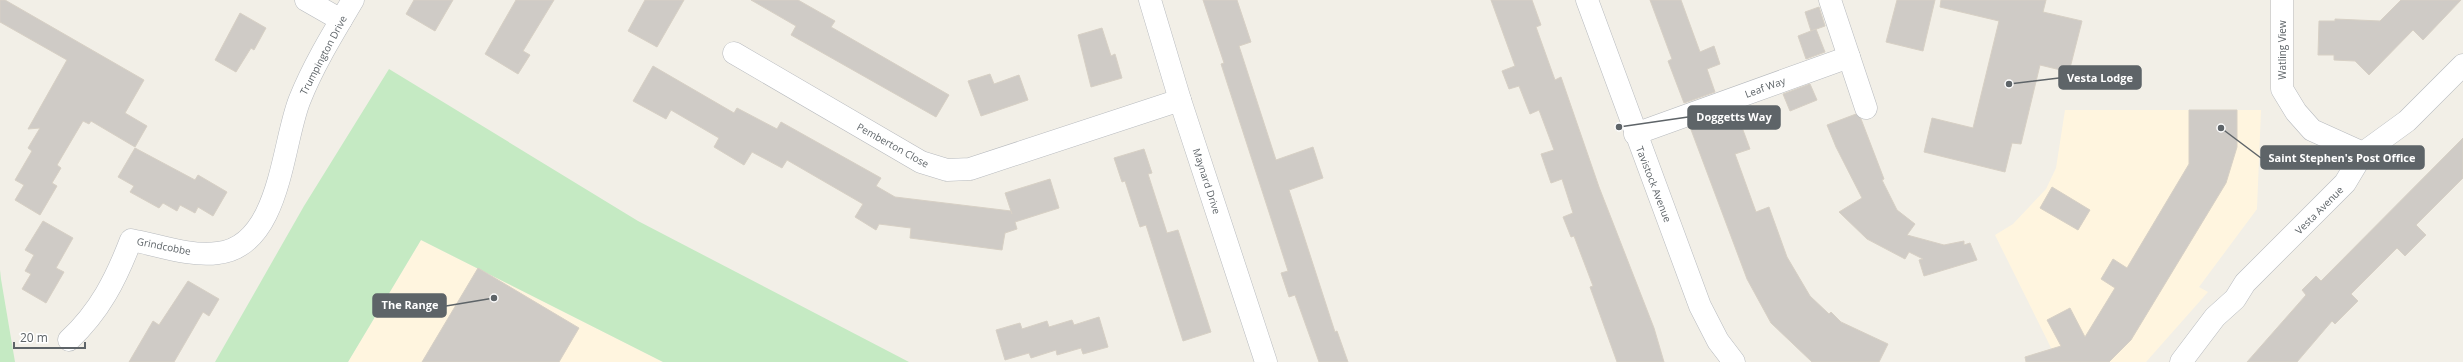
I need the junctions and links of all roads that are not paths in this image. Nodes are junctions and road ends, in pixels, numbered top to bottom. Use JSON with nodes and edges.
{"nodes":[{"id":1,"x":306,"y":0,"type":"edge"},
{"id":2,"x":353,"y":0,"type":"edge"},
{"id":3,"x":1150,"y":0,"type":"edge"},
{"id":4,"x":1587,"y":0,"type":"edge"},
{"id":5,"x":1830,"y":0,"type":"edge"},
{"id":6,"x":2282,"y":0,"type":"edge"},
{"id":7,"x":341,"y":20,"type":"junction"},
{"id":8,"x":734,"y":53,"type":"dead end"},
{"id":9,"x":1849,"y":57,"type":"junction"},
{"id":10,"x":2463,"y":65,"type":"edge"},
{"id":11,"x":1180,"y":100,"type":"junction"},
{"id":12,"x":1866,"y":108,"type":"dead end"},
{"id":13,"x":1635,"y":134,"type":"junction"},
{"id":14,"x":2363,"y":153,"type":"junction"},
{"id":15,"x":279,"y":182,"type":"joint"},
{"id":16,"x":69,"y":340,"type":"dead end"},
{"id":17,"x":1266,"y":362,"type":"edge"},
{"id":18,"x":1734,"y":362,"type":"edge"},
{"id":19,"x":2181,"y":362,"type":"edge"}],
"edges":[{"from":1,"to":7,"type":"street"},
{"from":2,"to":7,"type":"street","name":"Trumpington Drive"},
{"from":3,"to":11,"type":"street","name":"Maynard Drive"},
{"from":4,"to":13,"type":"street","name":"Tavistock Avenue"},
{"from":5,"to":9,"type":"street"},
{"from":6,"to":14,"type":"street","name":"Watling View"},
{"from":7,"to":15,"type":"street","name":"Trumpington Drive"},
{"from":8,"to":11,"type":"street","name":"Pemberton Close"},
{"from":9,"to":12,"type":"street"},
{"from":9,"to":13,"type":"street","name":"Leaf Way"},
{"from":10,"to":14,"type":"street","name":"Vesta Avenue"},
{"from":11,"to":17,"type":"street","name":"Maynard Drive"},
{"from":13,"to":18,"type":"street","name":"Tavistock Avenue"},
{"from":14,"to":19,"type":"street","name":"Vesta Avenue"},
{"from":15,"to":16,"type":"street","name":"Grindcobbe"}]}
